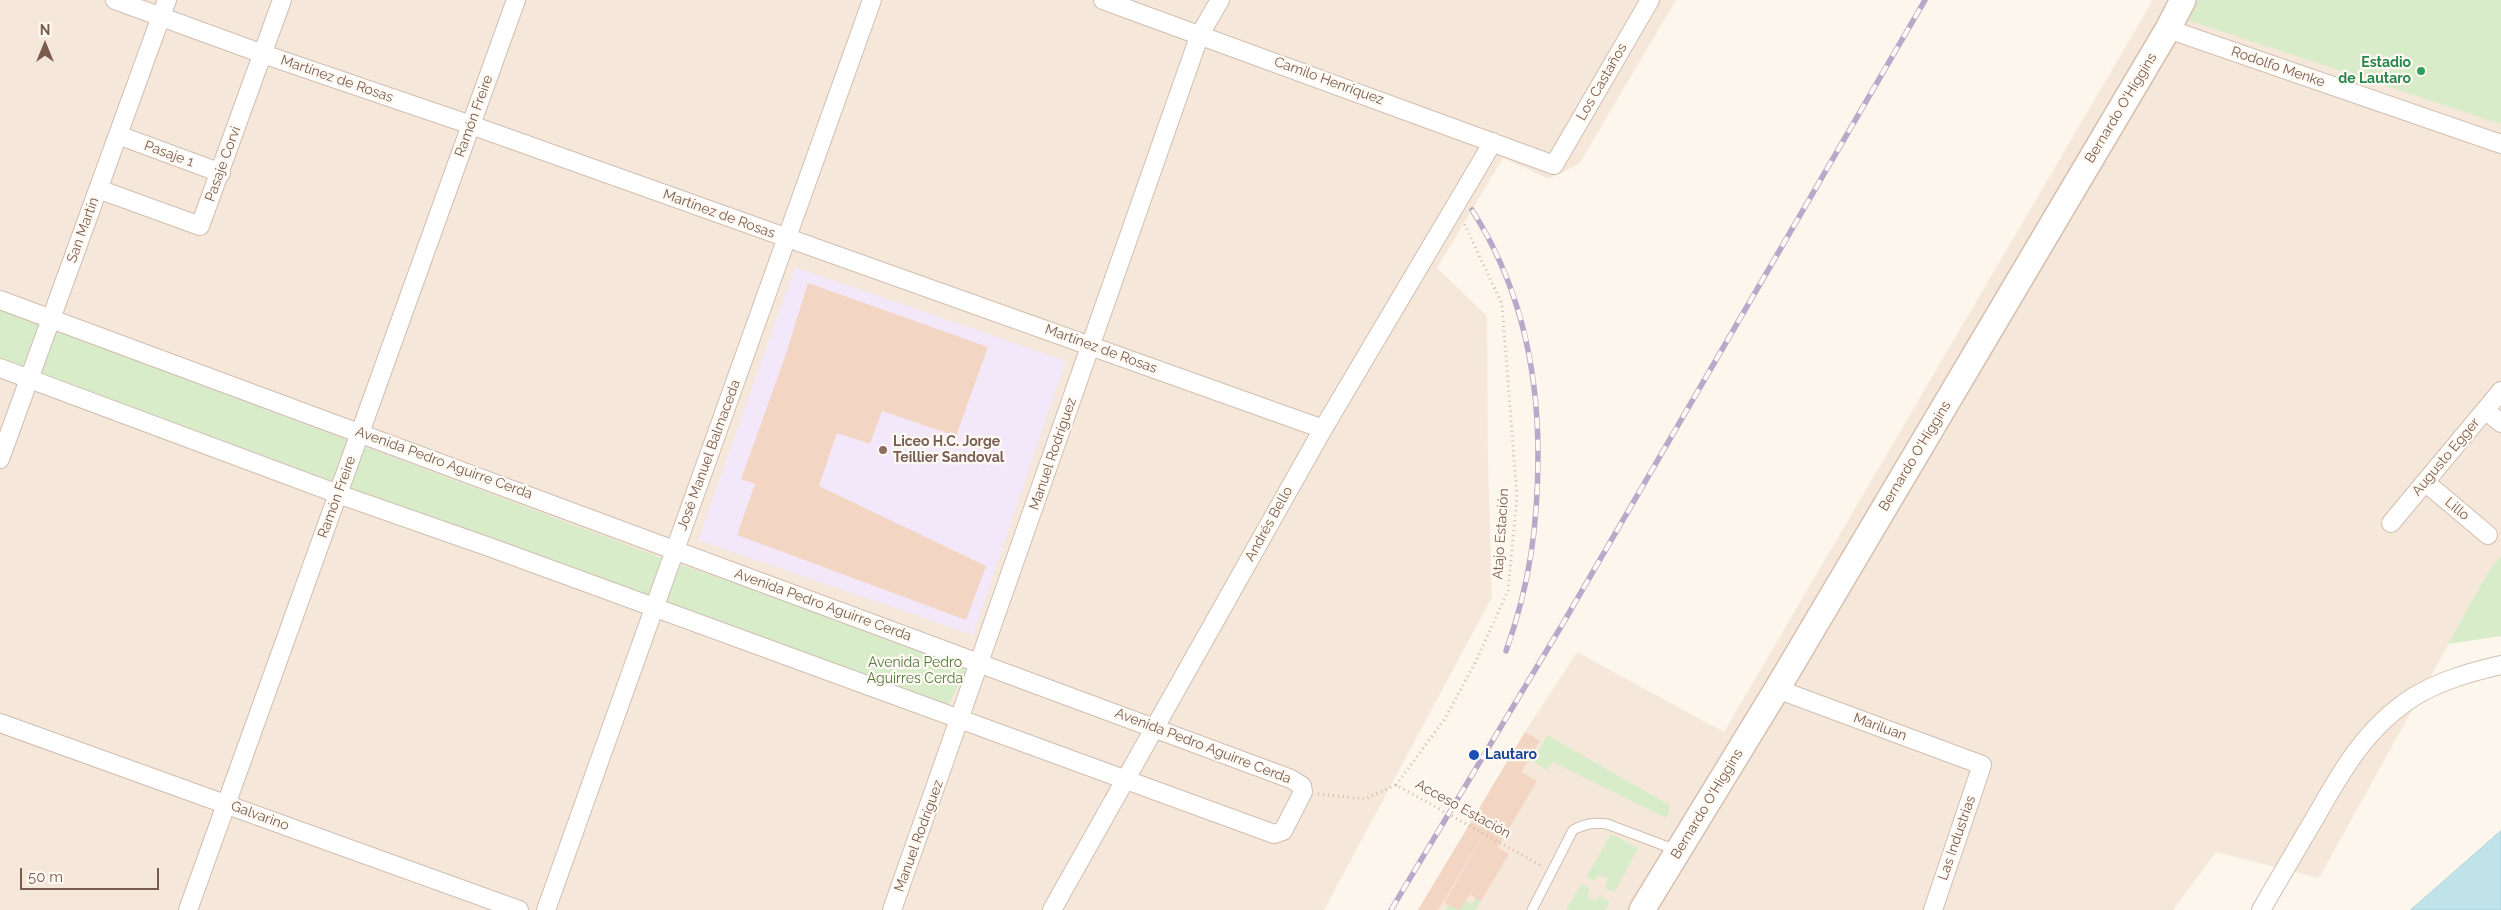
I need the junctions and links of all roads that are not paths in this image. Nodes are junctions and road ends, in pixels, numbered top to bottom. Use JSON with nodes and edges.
{"nodes":[{"id":1,"x":115,"y":0,"type":"edge"},
{"id":2,"x":282,"y":0,"type":"edge"},
{"id":3,"x":516,"y":0,"type":"edge"},
{"id":4,"x":872,"y":0,"type":"edge"},
{"id":5,"x":1103,"y":0,"type":"edge"},
{"id":6,"x":1220,"y":0,"type":"edge"},
{"id":7,"x":1650,"y":0,"type":"edge"},
{"id":8,"x":2183,"y":0,"type":"edge"},
{"id":9,"x":164,"y":8,"type":"edge"},
{"id":10,"x":2168,"y":29,"type":"junction"},
{"id":11,"x":1200,"y":34,"type":"junction"},
{"id":12,"x":263,"y":54,"type":"junction"},
{"id":13,"x":471,"y":125,"type":"junction"},
{"id":14,"x":118,"y":135,"type":"junction"},
{"id":15,"x":1493,"y":142,"type":"junction"},
{"id":16,"x":2501,"y":144,"type":"edge"},
{"id":17,"x":1554,"y":165,"type":"joint"},
{"id":18,"x":221,"y":173,"type":"junction"},
{"id":19,"x":98,"y":189,"type":"junction"},
{"id":20,"x":786,"y":238,"type":"junction"},
{"id":21,"x":0,"y":300,"type":"edge"},
{"id":22,"x":51,"y":319,"type":"junction"},
{"id":23,"x":1091,"y":346,"type":"junction"},
{"id":24,"x":0,"y":368,"type":"edge"},
{"id":25,"x":29,"y":379,"type":"junction"},
{"id":26,"x":2501,"y":391,"type":"edge"},
{"id":27,"x":2485,"y":410,"type":"junction"},
{"id":28,"x":2501,"y":423,"type":"edge"},
{"id":29,"x":1322,"y":429,"type":"junction"},
{"id":30,"x":360,"y":432,"type":"junction"},
{"id":31,"x":0,"y":460,"type":"edge"},
{"id":32,"x":2425,"y":482,"type":"junction"},
{"id":33,"x":338,"y":494,"type":"junction"},
{"id":34,"x":2391,"y":523,"type":"dead end"},
{"id":35,"x":2488,"y":536,"type":"dead end"},
{"id":36,"x":675,"y":550,"type":"junction"},
{"id":37,"x":654,"y":608,"type":"junction"},
{"id":38,"x":980,"y":662,"type":"junction"},
{"id":39,"x":2501,"y":665,"type":"edge"},
{"id":40,"x":1777,"y":689,"type":"junction"},
{"id":41,"x":961,"y":720,"type":"junction"},
{"id":42,"x":0,"y":723,"type":"edge"},
{"id":43,"x":1154,"y":727,"type":"junction"},
{"id":44,"x":1982,"y":765,"type":"joint"},
{"id":45,"x":1126,"y":780,"type":"junction"},
{"id":46,"x":227,"y":804,"type":"junction"},
{"id":47,"x":1678,"y":850,"type":"junction"},
{"id":48,"x":188,"y":910,"type":"edge"},
{"id":49,"x":519,"y":910,"type":"edge"},
{"id":50,"x":546,"y":910,"type":"edge"},
{"id":51,"x":892,"y":910,"type":"edge"},
{"id":52,"x":1052,"y":910,"type":"edge"},
{"id":53,"x":1532,"y":910,"type":"edge"},
{"id":54,"x":1642,"y":910,"type":"edge"},
{"id":55,"x":1933,"y":910,"type":"edge"},
{"id":56,"x":2261,"y":910,"type":"edge"}],
"edges":[{"from":1,"to":9,"type":"street","name":"Martínez de Rosas"},
{"from":2,"to":12,"type":"street","name":"Pasaje Corvi"},
{"from":3,"to":13,"type":"street","name":"Ramón Freire"},
{"from":4,"to":20,"type":"street","name":"José Manuel Balmaceda"},
{"from":5,"to":11,"type":"street","name":"Camilo Henríquez"},
{"from":6,"to":11,"type":"street","name":"Manuel Rodríguez"},
{"from":7,"to":17,"type":"street","name":"Los Castaños"},
{"from":8,"to":10,"type":"main road","name":"Bernardo O'Higgins"},
{"from":9,"to":12,"type":"street","name":"Martínez de Rosas"},
{"from":9,"to":14,"type":"street","name":"San Martín"},
{"from":10,"to":16,"type":"street","name":"Rodolfo Menke"},
{"from":10,"to":40,"type":"main road","name":"Bernardo O'Higgins"},
{"from":11,"to":15,"type":"street","name":"Camilo Henríquez"},
{"from":11,"to":23,"type":"street","name":"Manuel Rodríguez"},
{"from":12,"to":13,"type":"street","name":"Martínez de Rosas"},
{"from":12,"to":18,"type":"street","name":"Pasaje Corvi"},
{"from":13,"to":20,"type":"street","name":"Martínez de Rosas"},
{"from":13,"to":30,"type":"street","name":"Ramón Freire"},
{"from":14,"to":18,"type":"street","name":"Pasaje 1"},
{"from":14,"to":19,"type":"street","name":"San Martín"},
{"from":15,"to":17,"type":"street","name":"Camilo Henríquez"},
{"from":15,"to":29,"type":"street","name":"Andrés Bello"},
{"from":18,"to":19,"type":"street","name":"Pasaje Corvi"},
{"from":19,"to":22,"type":"street","name":"San Martín"},
{"from":20,"to":23,"type":"street","name":"Martínez de Rosas"},
{"from":20,"to":36,"type":"street","name":"José Manuel Balmaceda"},
{"from":21,"to":22,"type":"street","name":"Avenida Pedro Aguirre Cerda"},
{"from":22,"to":25,"type":"street","name":"San Martín"},
{"from":22,"to":30,"type":"street","name":"Avenida Pedro Aguirre Cerda"},
{"from":23,"to":29,"type":"street","name":"Martínez de Rosas"},
{"from":23,"to":38,"type":"street","name":"Manuel Rodríguez"},
{"from":24,"to":25,"type":"street","name":"Avenida Pedro Aguirre Cerda"},
{"from":25,"to":31,"type":"street","name":"San Martín"},
{"from":25,"to":33,"type":"street","name":"Avenida Pedro Aguirre Cerda"},
{"from":26,"to":27,"type":"street","name":"Augusto Egger"},
{"from":27,"to":28,"type":"street"},
{"from":27,"to":32,"type":"street","name":"Augusto Egger"},
{"from":29,"to":43,"type":"street","name":"Andrés Bello"},
{"from":30,"to":33,"type":"street","name":"Ramón Freire"},
{"from":30,"to":36,"type":"street","name":"Avenida Pedro Aguirre Cerda"},
{"from":32,"to":34,"type":"street","name":"Augusto Egger"},
{"from":32,"to":35,"type":"street","name":"Lillo"},
{"from":33,"to":37,"type":"street","name":"Avenida Pedro Aguirre Cerda"},
{"from":33,"to":46,"type":"street","name":"Ramón Freire"},
{"from":36,"to":37,"type":"street","name":"José Manuel Balmaceda"},
{"from":36,"to":38,"type":"street","name":"Avenida Pedro Aguirre Cerda"},
{"from":37,"to":41,"type":"street","name":"Avenida Pedro Aguirre Cerda"},
{"from":37,"to":50,"type":"street","name":"José Manuel Balmaceda"},
{"from":38,"to":41,"type":"street","name":"Manuel Rodríguez"},
{"from":38,"to":43,"type":"street","name":"Avenida Pedro Aguirre Cerda"},
{"from":39,"to":56,"type":"street"},
{"from":40,"to":44,"type":"street","name":"Mariluan"},
{"from":40,"to":47,"type":"main road","name":"Bernardo O'Higgins"},
{"from":41,"to":45,"type":"street","name":"Avenida Pedro Aguirre Cerda"},
{"from":41,"to":51,"type":"street","name":"Manuel Rodríguez"},
{"from":42,"to":46,"type":"street","name":"Galvarino"},
{"from":43,"to":45,"type":"street","name":"Andrés Bello"},
{"from":43,"to":45,"type":"street","name":"Avenida Pedro Aguirre Cerda"},
{"from":44,"to":55,"type":"street","name":"Las Industrias"},
{"from":45,"to":52,"type":"street","name":"Andrés Bello"},
{"from":46,"to":48,"type":"street","name":"Ramón Freire"},
{"from":46,"to":49,"type":"street","name":"Galvarino"},
{"from":47,"to":53,"type":"lane"},
{"from":47,"to":54,"type":"main road","name":"Bernardo O'Higgins"}]}
